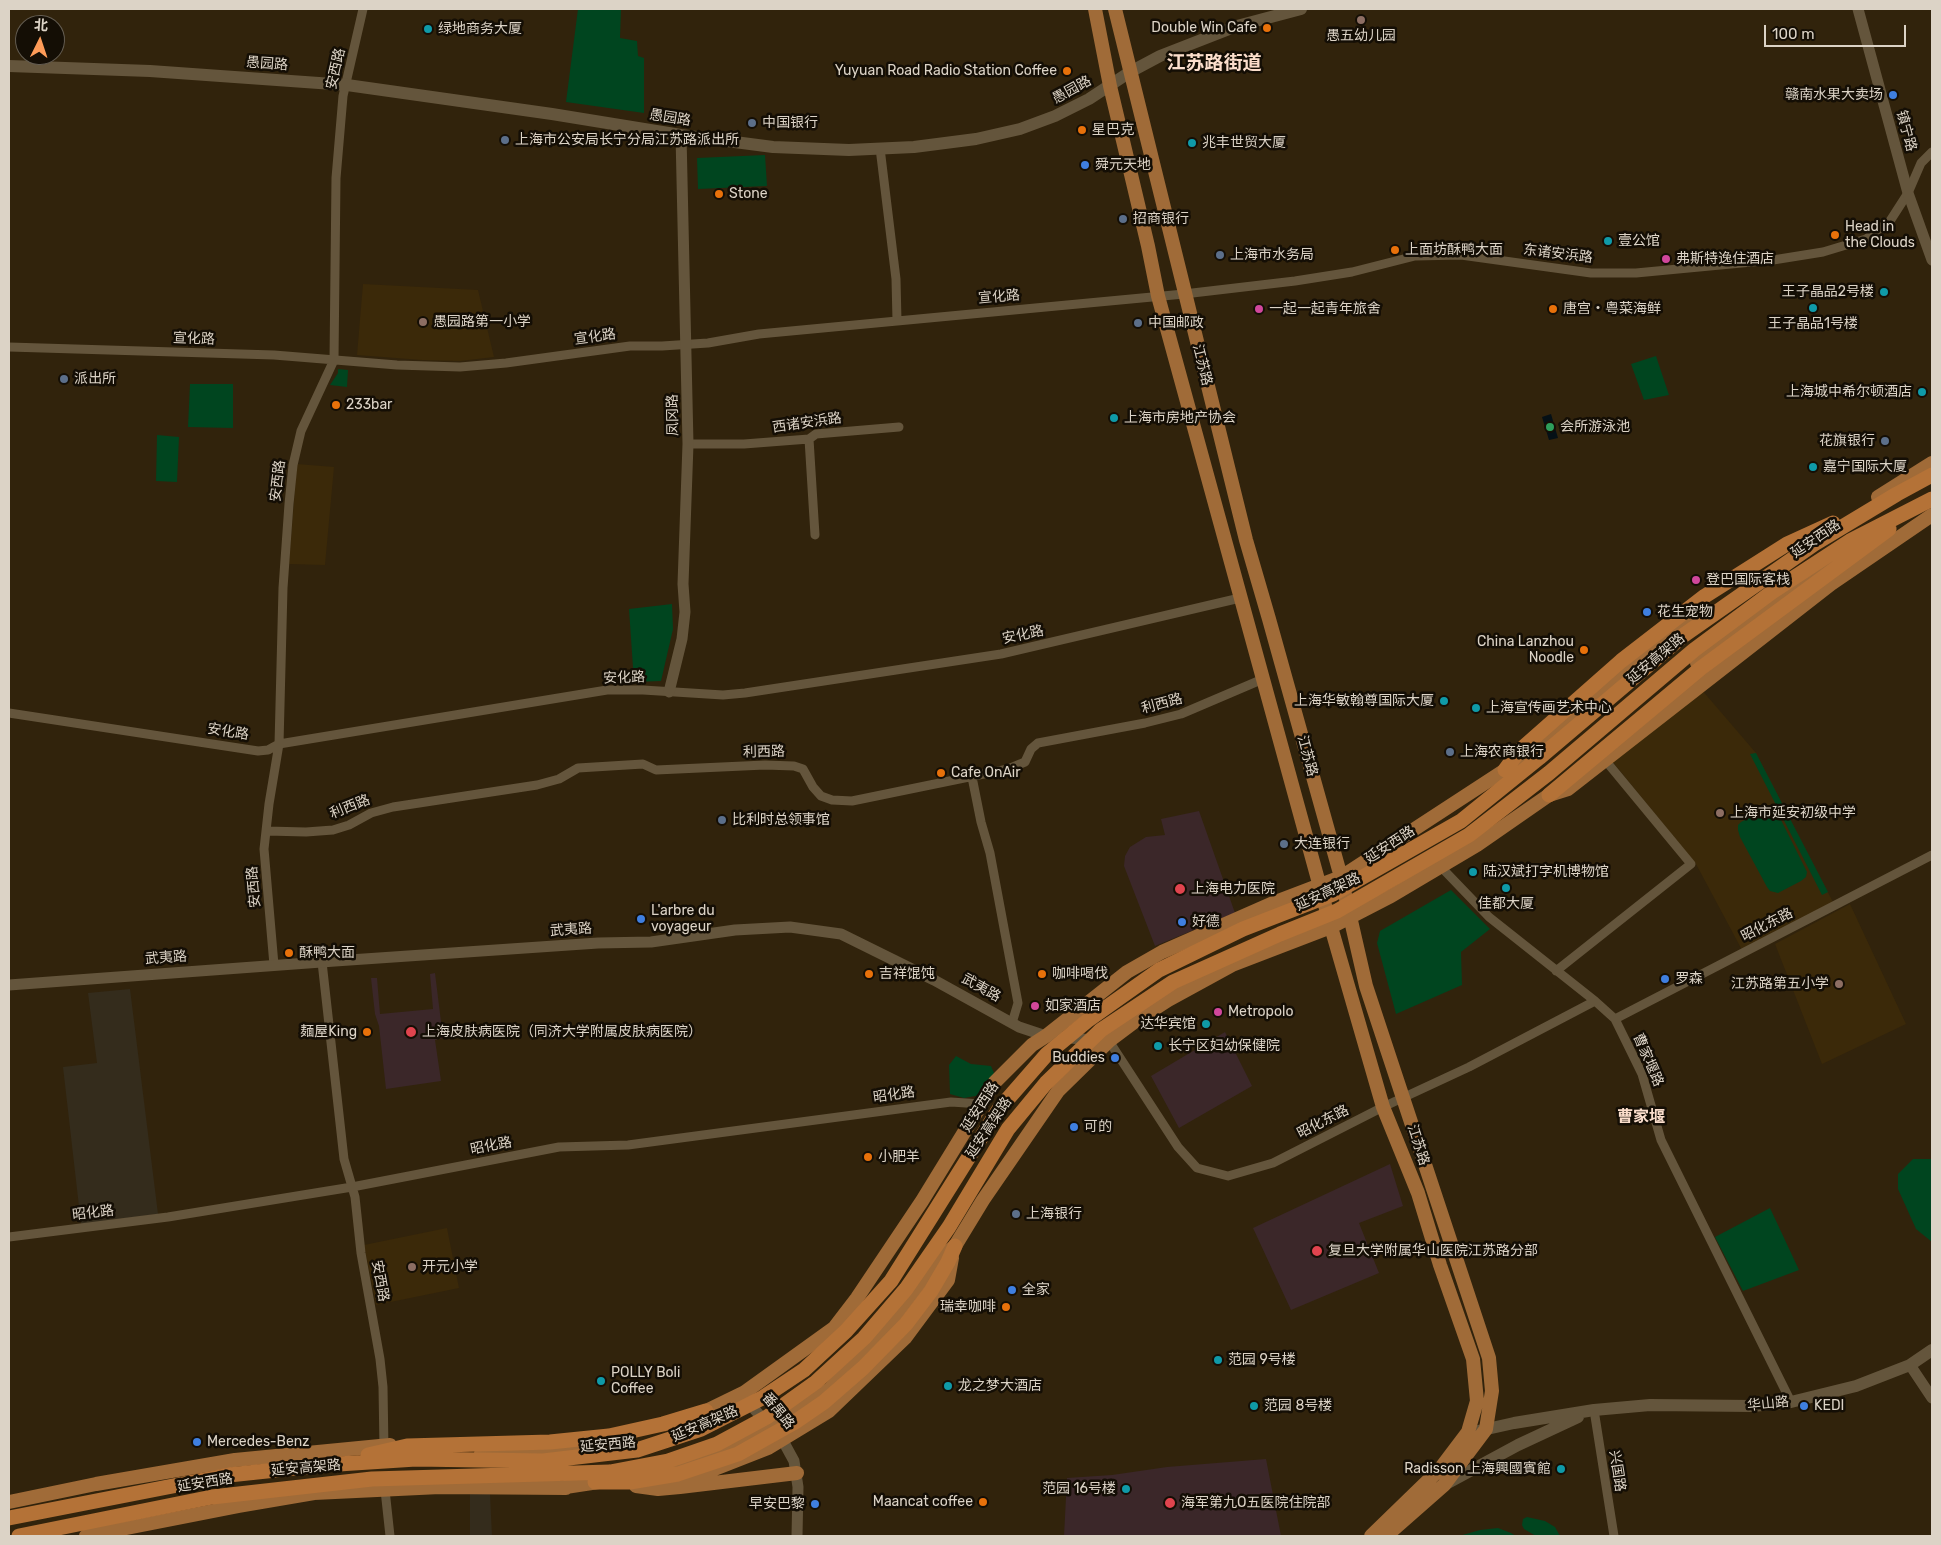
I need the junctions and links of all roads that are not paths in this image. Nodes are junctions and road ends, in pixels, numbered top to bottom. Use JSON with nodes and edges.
{"nodes":[{"id":1,"x":363,"y":9,"type":"edge"},
{"id":2,"x":1095,"y":9,"type":"edge"},
{"id":3,"x":1114,"y":9,"type":"edge"},
{"id":4,"x":1301,"y":9,"type":"edge"},
{"id":5,"x":1858,"y":9,"type":"edge"},
{"id":6,"x":9,"y":66,"type":"edge"},
{"id":7,"x":1130,"y":72,"type":"junction"},
{"id":8,"x":347,"y":85,"type":"junction"},
{"id":9,"x":1110,"y":86,"type":"junction"},
{"id":10,"x":681,"y":135,"type":"junction"},
{"id":11,"x":880,"y":148,"type":"junction"},
{"id":12,"x":1932,"y":152,"type":"edge"},
{"id":13,"x":1908,"y":193,"type":"junction"},
{"id":14,"x":1932,"y":260,"type":"edge"},
{"id":15,"x":1184,"y":294,"type":"junction"},
{"id":16,"x":1158,"y":296,"type":"junction"},
{"id":17,"x":897,"y":321,"type":"junction"},
{"id":18,"x":685,"y":345,"type":"junction"},
{"id":19,"x":9,"y":347,"type":"edge"},
{"id":20,"x":334,"y":360,"type":"junction"},
{"id":21,"x":899,"y":426,"type":"dead end"},
{"id":22,"x":809,"y":439,"type":"junction"},
{"id":23,"x":688,"y":444,"type":"junction"},
{"id":24,"x":1932,"y":463,"type":"edge"},
{"id":25,"x":1932,"y":475,"type":"edge"},
{"id":26,"x":1897,"y":494,"type":"junction"},
{"id":27,"x":1932,"y":501,"type":"edge"},
{"id":28,"x":1912,"y":511,"type":"junction"},
{"id":29,"x":1932,"y":515,"type":"edge"},
{"id":30,"x":815,"y":535,"type":"dead end"},
{"id":31,"x":1800,"y":584,"type":"junction"},
{"id":32,"x":1240,"y":598,"type":"junction"},
{"id":33,"x":1810,"y":600,"type":"junction"},
{"id":34,"x":1735,"y":631,"type":"junction"},
{"id":35,"x":1748,"y":647,"type":"junction"},
{"id":36,"x":1262,"y":679,"type":"junction"},
{"id":37,"x":669,"y":692,"type":"junction"},
{"id":38,"x":9,"y":713,"type":"edge"},
{"id":39,"x":279,"y":744,"type":"junction"},
{"id":40,"x":1600,"y":758,"type":"junction"},
{"id":41,"x":1505,"y":770,"type":"junction"},
{"id":42,"x":972,"y":777,"type":"junction"},
{"id":43,"x":1549,"y":795,"type":"junction"},
{"id":44,"x":267,"y":831,"type":"junction"},
{"id":45,"x":1932,"y":855,"type":"edge"},
{"id":46,"x":1441,"y":867,"type":"junction"},
{"id":47,"x":1341,"y":877,"type":"junction"},
{"id":48,"x":1320,"y":886,"type":"junction"},
{"id":49,"x":1350,"y":917,"type":"junction"},
{"id":50,"x":1331,"y":927,"type":"junction"},
{"id":51,"x":322,"y":962,"type":"junction"},
{"id":52,"x":274,"y":965,"type":"junction"},
{"id":53,"x":1556,"y":971,"type":"junction"},
{"id":54,"x":9,"y":985,"type":"edge"},
{"id":55,"x":1595,"y":1001,"type":"junction"},
{"id":56,"x":1615,"y":1019,"type":"junction"},
{"id":57,"x":1012,"y":1023,"type":"junction"},
{"id":58,"x":1046,"y":1036,"type":"junction"},
{"id":59,"x":1110,"y":1041,"type":"junction"},
{"id":60,"x":1403,"y":1099,"type":"junction"},
{"id":61,"x":981,"y":1104,"type":"junction"},
{"id":62,"x":1383,"y":1107,"type":"junction"},
{"id":63,"x":352,"y":1187,"type":"junction"},
{"id":64,"x":9,"y":1237,"type":"edge"},
{"id":65,"x":955,"y":1246,"type":"junction"},
{"id":66,"x":1932,"y":1350,"type":"edge"},
{"id":67,"x":1910,"y":1364,"type":"junction"},
{"id":68,"x":745,"y":1392,"type":"junction"},
{"id":69,"x":1932,"y":1398,"type":"edge"},
{"id":70,"x":1792,"y":1402,"type":"junction"},
{"id":71,"x":1594,"y":1410,"type":"junction"},
{"id":72,"x":706,"y":1411,"type":"junction"},
{"id":73,"x":771,"y":1427,"type":"junction"},
{"id":74,"x":1486,"y":1429,"type":"junction"},
{"id":75,"x":1468,"y":1432,"type":"junction"},
{"id":76,"x":782,"y":1439,"type":"junction"},
{"id":77,"x":384,"y":1451,"type":"junction"},
{"id":78,"x":323,"y":1466,"type":"junction"},
{"id":79,"x":797,"y":1473,"type":"junction"},
{"id":80,"x":156,"y":1474,"type":"junction"},
{"id":81,"x":559,"y":1481,"type":"junction"},
{"id":82,"x":202,"y":1483,"type":"junction"},
{"id":83,"x":636,"y":1486,"type":"junction"},
{"id":84,"x":1444,"y":1486,"type":"junction"},
{"id":85,"x":385,"y":1490,"type":"junction"},
{"id":86,"x":9,"y":1502,"type":"edge"},
{"id":87,"x":79,"y":1506,"type":"junction"},
{"id":88,"x":9,"y":1510,"type":"edge"},
{"id":89,"x":9,"y":1514,"type":"edge"},
{"id":90,"x":9,"y":1518,"type":"edge"},
{"id":91,"x":19,"y":1536,"type":"edge"},
{"id":92,"x":86,"y":1536,"type":"edge"},
{"id":93,"x":390,"y":1536,"type":"edge"},
{"id":94,"x":797,"y":1536,"type":"edge"},
{"id":95,"x":1371,"y":1536,"type":"edge"},
{"id":96,"x":1386,"y":1536,"type":"edge"},
{"id":97,"x":1614,"y":1536,"type":"edge"}],
"edges":[{"from":1,"to":8,"type":"street","name":"安西路"},
{"from":2,"to":9,"type":"main road","name":"江苏路"},
{"from":3,"to":7,"type":"main road","name":"江苏路"},
{"from":4,"to":7,"type":"main road","name":"愚园路"},
{"from":5,"to":13,"type":"street","name":"镇宁路"},
{"from":6,"to":8,"type":"main road","name":"愚园路"},
{"from":7,"to":9,"type":"main road","name":"愚园路"},
{"from":7,"to":15,"type":"main road","name":"江苏路"},
{"from":8,"to":10,"type":"main road","name":"愚园路"},
{"from":8,"to":20,"type":"street","name":"安西路"},
{"from":9,"to":11,"type":"main road","name":"愚园路"},
{"from":9,"to":16,"type":"main road","name":"江苏路"},
{"from":10,"to":11,"type":"main road","name":"愚园路"},
{"from":10,"to":18,"type":"street","name":"凤冈路"},
{"from":11,"to":17,"type":"street"},
{"from":12,"to":13,"type":"street","name":"东诸安浜路"},
{"from":13,"to":14,"type":"street","name":"镇宁路"},
{"from":13,"to":15,"type":"street","name":"东诸安浜路"},
{"from":15,"to":16,"type":"street","name":"宣化路"},
{"from":15,"to":47,"type":"main road","name":"江苏路"},
{"from":16,"to":17,"type":"street","name":"宣化路"},
{"from":16,"to":32,"type":"main road","name":"江苏路"},
{"from":17,"to":18,"type":"street","name":"宣化路"},
{"from":18,"to":20,"type":"street","name":"宣化路"},
{"from":18,"to":23,"type":"street","name":"凤冈路"},
{"from":19,"to":20,"type":"street","name":"宣化路"},
{"from":20,"to":39,"type":"street","name":"安西路"},
{"from":21,"to":22,"type":"street","name":"西诸安浜路"},
{"from":22,"to":23,"type":"street","name":"西诸安浜路"},
{"from":22,"to":30,"type":"street"},
{"from":23,"to":37,"type":"street","name":"凤冈路"},
{"from":24,"to":41,"type":"main road","name":"延安西路"},
{"from":25,"to":26,"type":"highway","name":"延安高架路"},
{"from":26,"to":41,"type":"highway"},
{"from":26,"to":78,"type":"highway","name":"延安高架路"},
{"from":27,"to":28,"type":"highway","name":"延安高架路"},
{"from":27,"to":31,"type":"main road","name":"延安西路"},
{"from":28,"to":40,"type":"highway"},
{"from":28,"to":81,"type":"highway","name":"延安高架路"},
{"from":29,"to":33,"type":"main road"},
{"from":31,"to":33,"type":"main road"},
{"from":31,"to":34,"type":"main road","name":"延安西路"},
{"from":32,"to":36,"type":"main road","name":"江苏路"},
{"from":32,"to":37,"type":"street","name":"安化路"},
{"from":33,"to":35,"type":"main road"},
{"from":34,"to":35,"type":"main road"},
{"from":34,"to":43,"type":"main road","name":"延安西路"},
{"from":35,"to":40,"type":"main road"},
{"from":36,"to":42,"type":"street","name":"利西路"},
{"from":36,"to":48,"type":"main road","name":"江苏路"},
{"from":37,"to":39,"type":"street","name":"安化路"},
{"from":38,"to":39,"type":"street","name":"安化路"},
{"from":39,"to":44,"type":"street","name":"安西路"},
{"from":40,"to":43,"type":"highway"},
{"from":40,"to":53,"type":"street"},
{"from":41,"to":47,"type":"main road","name":"延安西路"},
{"from":42,"to":44,"type":"street","name":"利西路"},
{"from":42,"to":57,"type":"street"},
{"from":43,"to":46,"type":"main road","name":"延安西路"},
{"from":44,"to":52,"type":"street","name":"安西路"},
{"from":45,"to":56,"type":"street","name":"昭化东路"},
{"from":46,"to":49,"type":"main road","name":"延安西路"},
{"from":46,"to":53,"type":"street","name":"曹家堰路"},
{"from":47,"to":48,"type":"main road","name":"延安西路"},
{"from":47,"to":49,"type":"main road","name":"江苏路"},
{"from":48,"to":50,"type":"main road","name":"江苏路"},
{"from":48,"to":58,"type":"main road","name":"延安西路"},
{"from":49,"to":50,"type":"main road","name":"延安西路"},
{"from":49,"to":60,"type":"main road","name":"江苏路"},
{"from":50,"to":59,"type":"main road","name":"延安西路"},
{"from":50,"to":62,"type":"main road","name":"江苏路"},
{"from":51,"to":52,"type":"street","name":"武夷路"},
{"from":51,"to":57,"type":"street","name":"武夷路"},
{"from":51,"to":63,"type":"street","name":"安西路"},
{"from":52,"to":54,"type":"street","name":"武夷路"},
{"from":53,"to":55,"type":"street","name":"曹家堰路"},
{"from":55,"to":56,"type":"street","name":"曹家堰路"},
{"from":55,"to":60,"type":"street","name":"昭化东路"},
{"from":56,"to":70,"type":"street","name":"曹家堰路"},
{"from":57,"to":58,"type":"street","name":"武夷路"},
{"from":58,"to":59,"type":"street","name":"武夷路"},
{"from":58,"to":61,"type":"main road","name":"延安西路"},
{"from":59,"to":62,"type":"street","name":"昭化东路"},
{"from":59,"to":65,"type":"main road","name":"延安西路"},
{"from":60,"to":62,"type":"street","name":"昭化东路"},
{"from":60,"to":74,"type":"main road","name":"江苏路"},
{"from":61,"to":63,"type":"street","name":"昭化路"},
{"from":61,"to":68,"type":"main road","name":"延安西路"},
{"from":62,"to":75,"type":"main road","name":"江苏路"},
{"from":63,"to":64,"type":"street","name":"昭化路"},
{"from":63,"to":77,"type":"street","name":"安西路"},
{"from":65,"to":73,"type":"main road","name":"延安西路"},
{"from":65,"to":76,"type":"main road","name":"延安西路"},
{"from":65,"to":81,"type":"highway"},
{"from":66,"to":67,"type":"main road","name":"华山路"},
{"from":67,"to":69,"type":"street"},
{"from":67,"to":70,"type":"main road","name":"华山路"},
{"from":68,"to":72,"type":"main road","name":"延安西路"},
{"from":68,"to":73,"type":"street","name":"番禺路"},
{"from":70,"to":71,"type":"main road","name":"华山路"},
{"from":71,"to":74,"type":"main road","name":"华山路"},
{"from":71,"to":84,"type":"main road","name":"华山路"},
{"from":71,"to":97,"type":"street","name":"兴国路"},
{"from":72,"to":77,"type":"main road"},
{"from":72,"to":77,"type":"main road","name":"延安西路"},
{"from":72,"to":78,"type":"highway"},
{"from":73,"to":76,"type":"street","name":"番禺路"},
{"from":73,"to":81,"type":"main road","name":"延安西路"},
{"from":74,"to":75,"type":"main road","name":"华山路"},
{"from":74,"to":84,"type":"main road","name":"江苏路"},
{"from":75,"to":95,"type":"main road"},
{"from":76,"to":79,"type":"street","name":"番禺路"},
{"from":76,"to":83,"type":"main road","name":"延安西路"},
{"from":77,"to":80,"type":"main road"},
{"from":77,"to":82,"type":"main road","name":"延安西路"},
{"from":78,"to":87,"type":"highway","name":"延安高架路"},
{"from":79,"to":83,"type":"main road"},
{"from":79,"to":94,"type":"street","name":"番禺路"},
{"from":80,"to":82,"type":"main road"},
{"from":80,"to":86,"type":"main road"},
{"from":81,"to":83,"type":"main road","name":"延安西路"},
{"from":81,"to":85,"type":"main road","name":"延安西路"},
{"from":81,"to":91,"type":"highway","name":"延安高架路"},
{"from":82,"to":89,"type":"main road","name":"延安西路"},
{"from":84,"to":96,"type":"main road","name":"华山路"},
{"from":85,"to":92,"type":"main road","name":"延安西路"},
{"from":85,"to":93,"type":"street"},
{"from":87,"to":88,"type":"highway"},
{"from":87,"to":90,"type":"highway","name":"延安高架路"}]}
